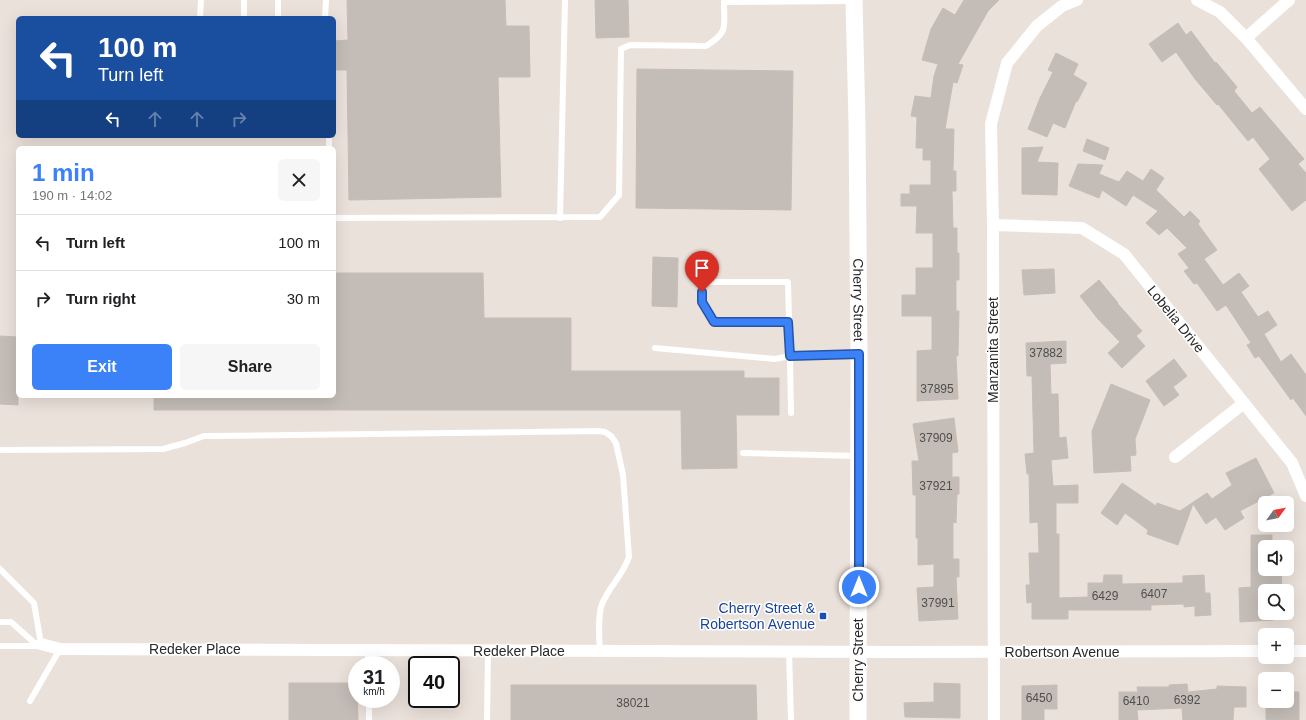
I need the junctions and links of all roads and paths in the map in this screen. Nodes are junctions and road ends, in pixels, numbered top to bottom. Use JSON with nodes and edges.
{"nodes":[{"id":1,"x":201,"y":0,"type":"edge"},
{"id":2,"x":244,"y":0,"type":"edge"},
{"id":3,"x":278,"y":0,"type":"edge"},
{"id":4,"x":565,"y":0,"type":"edge"},
{"id":5,"x":854,"y":0,"type":"edge"},
{"id":6,"x":1077,"y":0,"type":"edge"},
{"id":7,"x":1197,"y":0,"type":"edge"},
{"id":8,"x":1289,"y":0,"type":"edge"},
{"id":9,"x":326,"y":1,"type":"dead end"},
{"id":10,"x":200,"y":16,"type":"edge"},
{"id":11,"x":244,"y":16,"type":"edge"},
{"id":12,"x":278,"y":16,"type":"edge"},
{"id":13,"x":325,"y":16,"type":"edge"},
{"id":14,"x":1246,"y":38,"type":"junction"},
{"id":15,"x":1306,"y":109,"type":"edge"},
{"id":16,"x":336,"y":218,"type":"edge"},
{"id":17,"x":560,"y":218,"type":"junction"},
{"id":18,"x":993,"y":225,"type":"junction"},
{"id":19,"x":788,"y":322,"type":"junction"},
{"id":20,"x":655,"y":348,"type":"dead end"},
{"id":21,"x":859,"y":354,"type":"junction"},
{"id":22,"x":790,"y":356,"type":"junction"},
{"id":23,"x":1244,"y":403,"type":"junction"},
{"id":24,"x":791,"y":413,"type":"dead end"},
{"id":25,"x":0,"y":450,"type":"edge"},
{"id":26,"x":742,"y":452,"type":"dead end"},
{"id":27,"x":859,"y":456,"type":"junction"},
{"id":28,"x":1175,"y":457,"type":"dead end"},
{"id":29,"x":1306,"y":496,"type":"edge"},
{"id":30,"x":0,"y":569,"type":"edge"},
{"id":31,"x":0,"y":622,"type":"edge"},
{"id":32,"x":40,"y":645,"type":"junction"},
{"id":33,"x":0,"y":646,"type":"edge"},
{"id":34,"x":60,"y":649,"type":"junction"},
{"id":35,"x":368,"y":650,"type":"junction"},
{"id":36,"x":488,"y":650,"type":"junction"},
{"id":37,"x":600,"y":651,"type":"junction"},
{"id":38,"x":1258,"y":651,"type":"edge"},
{"id":39,"x":1294,"y":651,"type":"edge"},
{"id":40,"x":1306,"y":651,"type":"edge"},
{"id":41,"x":789,"y":652,"type":"junction"},
{"id":42,"x":858,"y":652,"type":"junction"},
{"id":43,"x":994,"y":652,"type":"junction"},
{"id":44,"x":368,"y":656,"type":"edge"},
{"id":45,"x":30,"y":701,"type":"dead end"},
{"id":46,"x":369,"y":708,"type":"edge"},
{"id":47,"x":369,"y":720,"type":"edge"},
{"id":48,"x":487,"y":720,"type":"edge"},
{"id":49,"x":791,"y":720,"type":"edge"},
{"id":50,"x":858,"y":720,"type":"edge"},
{"id":51,"x":994,"y":720,"type":"edge"}],
"edges":[{"from":1,"to":10,"type":"lane"},
{"from":2,"to":11,"type":"lane"},
{"from":3,"to":12,"type":"lane"},
{"from":4,"to":17,"type":"lane"},
{"from":5,"to":17,"type":"lane"},
{"from":5,"to":21,"type":"street","name":"Cherry Street"},
{"from":6,"to":18,"type":"street","name":"Manzanita Street"},
{"from":7,"to":14,"type":"street"},
{"from":8,"to":14,"type":"street"},
{"from":9,"to":13,"type":"lane"},
{"from":14,"to":15,"type":"street"},
{"from":16,"to":17,"type":"lane"},
{"from":18,"to":23,"type":"street","name":"Lobelia Drive"},
{"from":18,"to":43,"type":"street","name":"Manzanita Street"},
{"from":19,"to":19,"type":"lane"},
{"from":19,"to":22,"type":"lane"},
{"from":20,"to":22,"type":"lane"},
{"from":21,"to":22,"type":"lane"},
{"from":21,"to":27,"type":"street","name":"Cherry Street"},
{"from":22,"to":24,"type":"lane"},
{"from":23,"to":28,"type":"street"},
{"from":23,"to":29,"type":"street","name":"Lobelia Drive"},
{"from":25,"to":37,"type":"lane"},
{"from":26,"to":27,"type":"lane"},
{"from":27,"to":42,"type":"street","name":"Cherry Street"},
{"from":30,"to":32,"type":"lane"},
{"from":31,"to":32,"type":"lane"},
{"from":32,"to":33,"type":"lane"},
{"from":32,"to":34,"type":"street"},
{"from":34,"to":35,"type":"street","name":"Redeker Place"},
{"from":34,"to":45,"type":"lane"},
{"from":35,"to":36,"type":"street","name":"Redeker Place"},
{"from":35,"to":44,"type":"lane"},
{"from":36,"to":37,"type":"street","name":"Redeker Place"},
{"from":36,"to":48,"type":"lane"},
{"from":37,"to":41,"type":"street","name":"Redeker Place"},
{"from":38,"to":43,"type":"street","name":"Robertson Avenue"},
{"from":39,"to":40,"type":"street"},
{"from":41,"to":42,"type":"street","name":"Redeker Place"},
{"from":41,"to":49,"type":"lane"},
{"from":42,"to":43,"type":"street","name":"Robertson Avenue"},
{"from":42,"to":50,"type":"street","name":"Cherry Street"},
{"from":43,"to":51,"type":"street","name":"Manzanita Street"},
{"from":46,"to":47,"type":"lane"}]}
